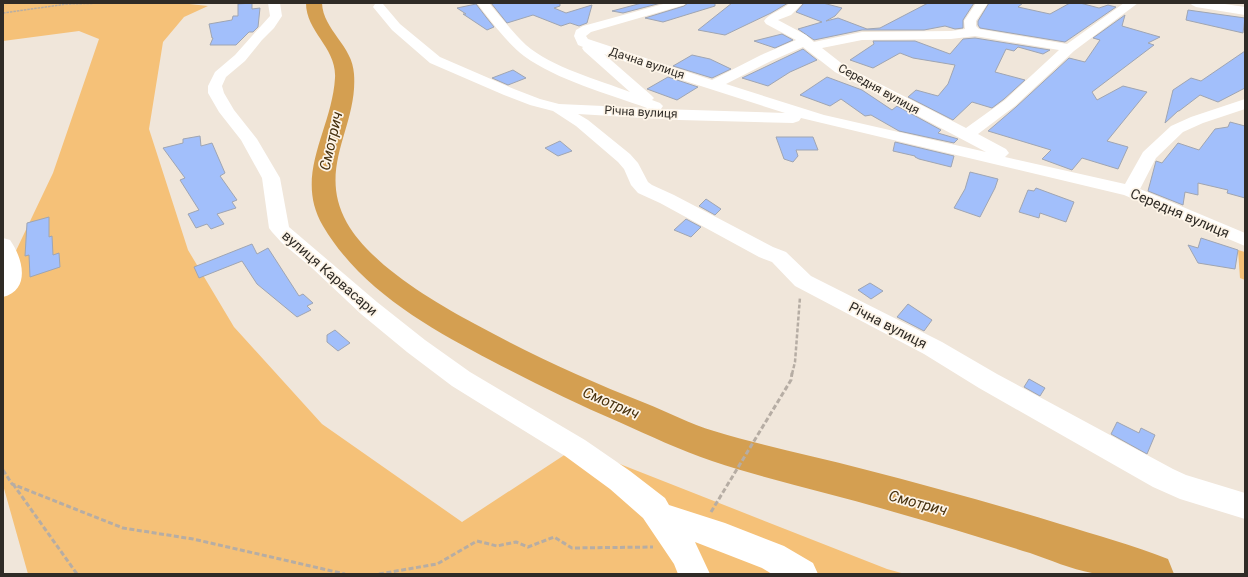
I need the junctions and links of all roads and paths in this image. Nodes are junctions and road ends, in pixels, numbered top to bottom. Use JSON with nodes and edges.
{"nodes":[{"id":1,"x":109,"y":3,"type":"edge"},
{"id":2,"x":274,"y":3,"type":"edge"},
{"id":3,"x":483,"y":3,"type":"edge"},
{"id":4,"x":797,"y":3,"type":"edge"},
{"id":5,"x":982,"y":3,"type":"edge"},
{"id":6,"x":1132,"y":3,"type":"edge"},
{"id":7,"x":1196,"y":3,"type":"edge"},
{"id":8,"x":676,"y":4,"type":"edge"},
{"id":9,"x":379,"y":7,"type":"dead end"},
{"id":10,"x":1245,"y":11,"type":"edge"},
{"id":11,"x":3,"y":13,"type":"edge"},
{"id":12,"x":976,"y":32,"type":"junction"},
{"id":13,"x":583,"y":42,"type":"junction"},
{"id":14,"x":808,"y":44,"type":"junction"},
{"id":15,"x":1069,"y":48,"type":"junction"},
{"id":16,"x":714,"y":85,"type":"junction"},
{"id":17,"x":1245,"y":104,"type":"edge"},
{"id":18,"x":658,"y":107,"type":"junction"},
{"id":19,"x":558,"y":108,"type":"junction"},
{"id":20,"x":679,"y":115,"type":"junction"},
{"id":21,"x":820,"y":119,"type":"junction"},
{"id":22,"x":966,"y":134,"type":"junction"},
{"id":23,"x":1022,"y":166,"type":"junction"},
{"id":24,"x":1130,"y":191,"type":"junction"},
{"id":25,"x":1245,"y":240,"type":"edge"},
{"id":26,"x":3,"y":244,"type":"edge"},
{"id":27,"x":802,"y":281,"type":"junction"},
{"id":28,"x":3,"y":290,"type":"edge"},
{"id":29,"x":3,"y":470,"type":"edge"},
{"id":30,"x":12,"y":484,"type":"junction"},
{"id":31,"x":715,"y":505,"type":"dead end"},
{"id":32,"x":1245,"y":506,"type":"edge"},
{"id":33,"x":659,"y":515,"type":"junction"},
{"id":34,"x":689,"y":564,"type":"edge"},
{"id":35,"x":77,"y":574,"type":"edge"},
{"id":36,"x":345,"y":574,"type":"edge"},
{"id":37,"x":379,"y":574,"type":"edge"},
{"id":38,"x":802,"y":574,"type":"edge"}],
"edges":[{"from":1,"to":11,"type":"path"},
{"from":2,"to":33,"type":"street","name":"вулиця Карвасари"},
{"from":3,"to":18,"type":"street"},
{"from":4,"to":14,"type":"street","name":"Середня вулиця"},
{"from":5,"to":12,"type":"street"},
{"from":6,"to":15,"type":"street"},
{"from":7,"to":10,"type":"street"},
{"from":8,"to":13,"type":"street"},
{"from":9,"to":19,"type":"street","name":"Річна вулиця"},
{"from":12,"to":14,"type":"street"},
{"from":12,"to":15,"type":"street"},
{"from":13,"to":16,"type":"street","name":"Дачна вулиця"},
{"from":13,"to":18,"type":"street"},
{"from":14,"to":16,"type":"street"},
{"from":14,"to":22,"type":"street","name":"Середня вулиця"},
{"from":15,"to":22,"type":"street"},
{"from":16,"to":21,"type":"street","name":"Дачна вулиця"},
{"from":17,"to":24,"type":"street"},
{"from":18,"to":20,"type":"street"},
{"from":19,"to":20,"type":"street","name":"Річна вулиця"},
{"from":19,"to":27,"type":"street","name":"Річна вулиця"},
{"from":20,"to":21,"type":"street","name":"Річна вулиця"},
{"from":21,"to":23,"type":"street","name":"Середня вулиця"},
{"from":22,"to":23,"type":"street","name":"Середня вулиця"},
{"from":23,"to":24,"type":"street","name":"Середня вулиця"},
{"from":24,"to":25,"type":"street","name":"Середня вулиця"},
{"from":26,"to":28,"type":"street"},
{"from":27,"to":31,"type":"path"},
{"from":27,"to":32,"type":"street","name":"Річна вулиця"},
{"from":29,"to":30,"type":"path"},
{"from":30,"to":35,"type":"path"},
{"from":30,"to":36,"type":"path"},
{"from":33,"to":34,"type":"street","name":"вулиця Карвасари"},
{"from":33,"to":38,"type":"street"},
{"from":34,"to":37,"type":"path"}]}
